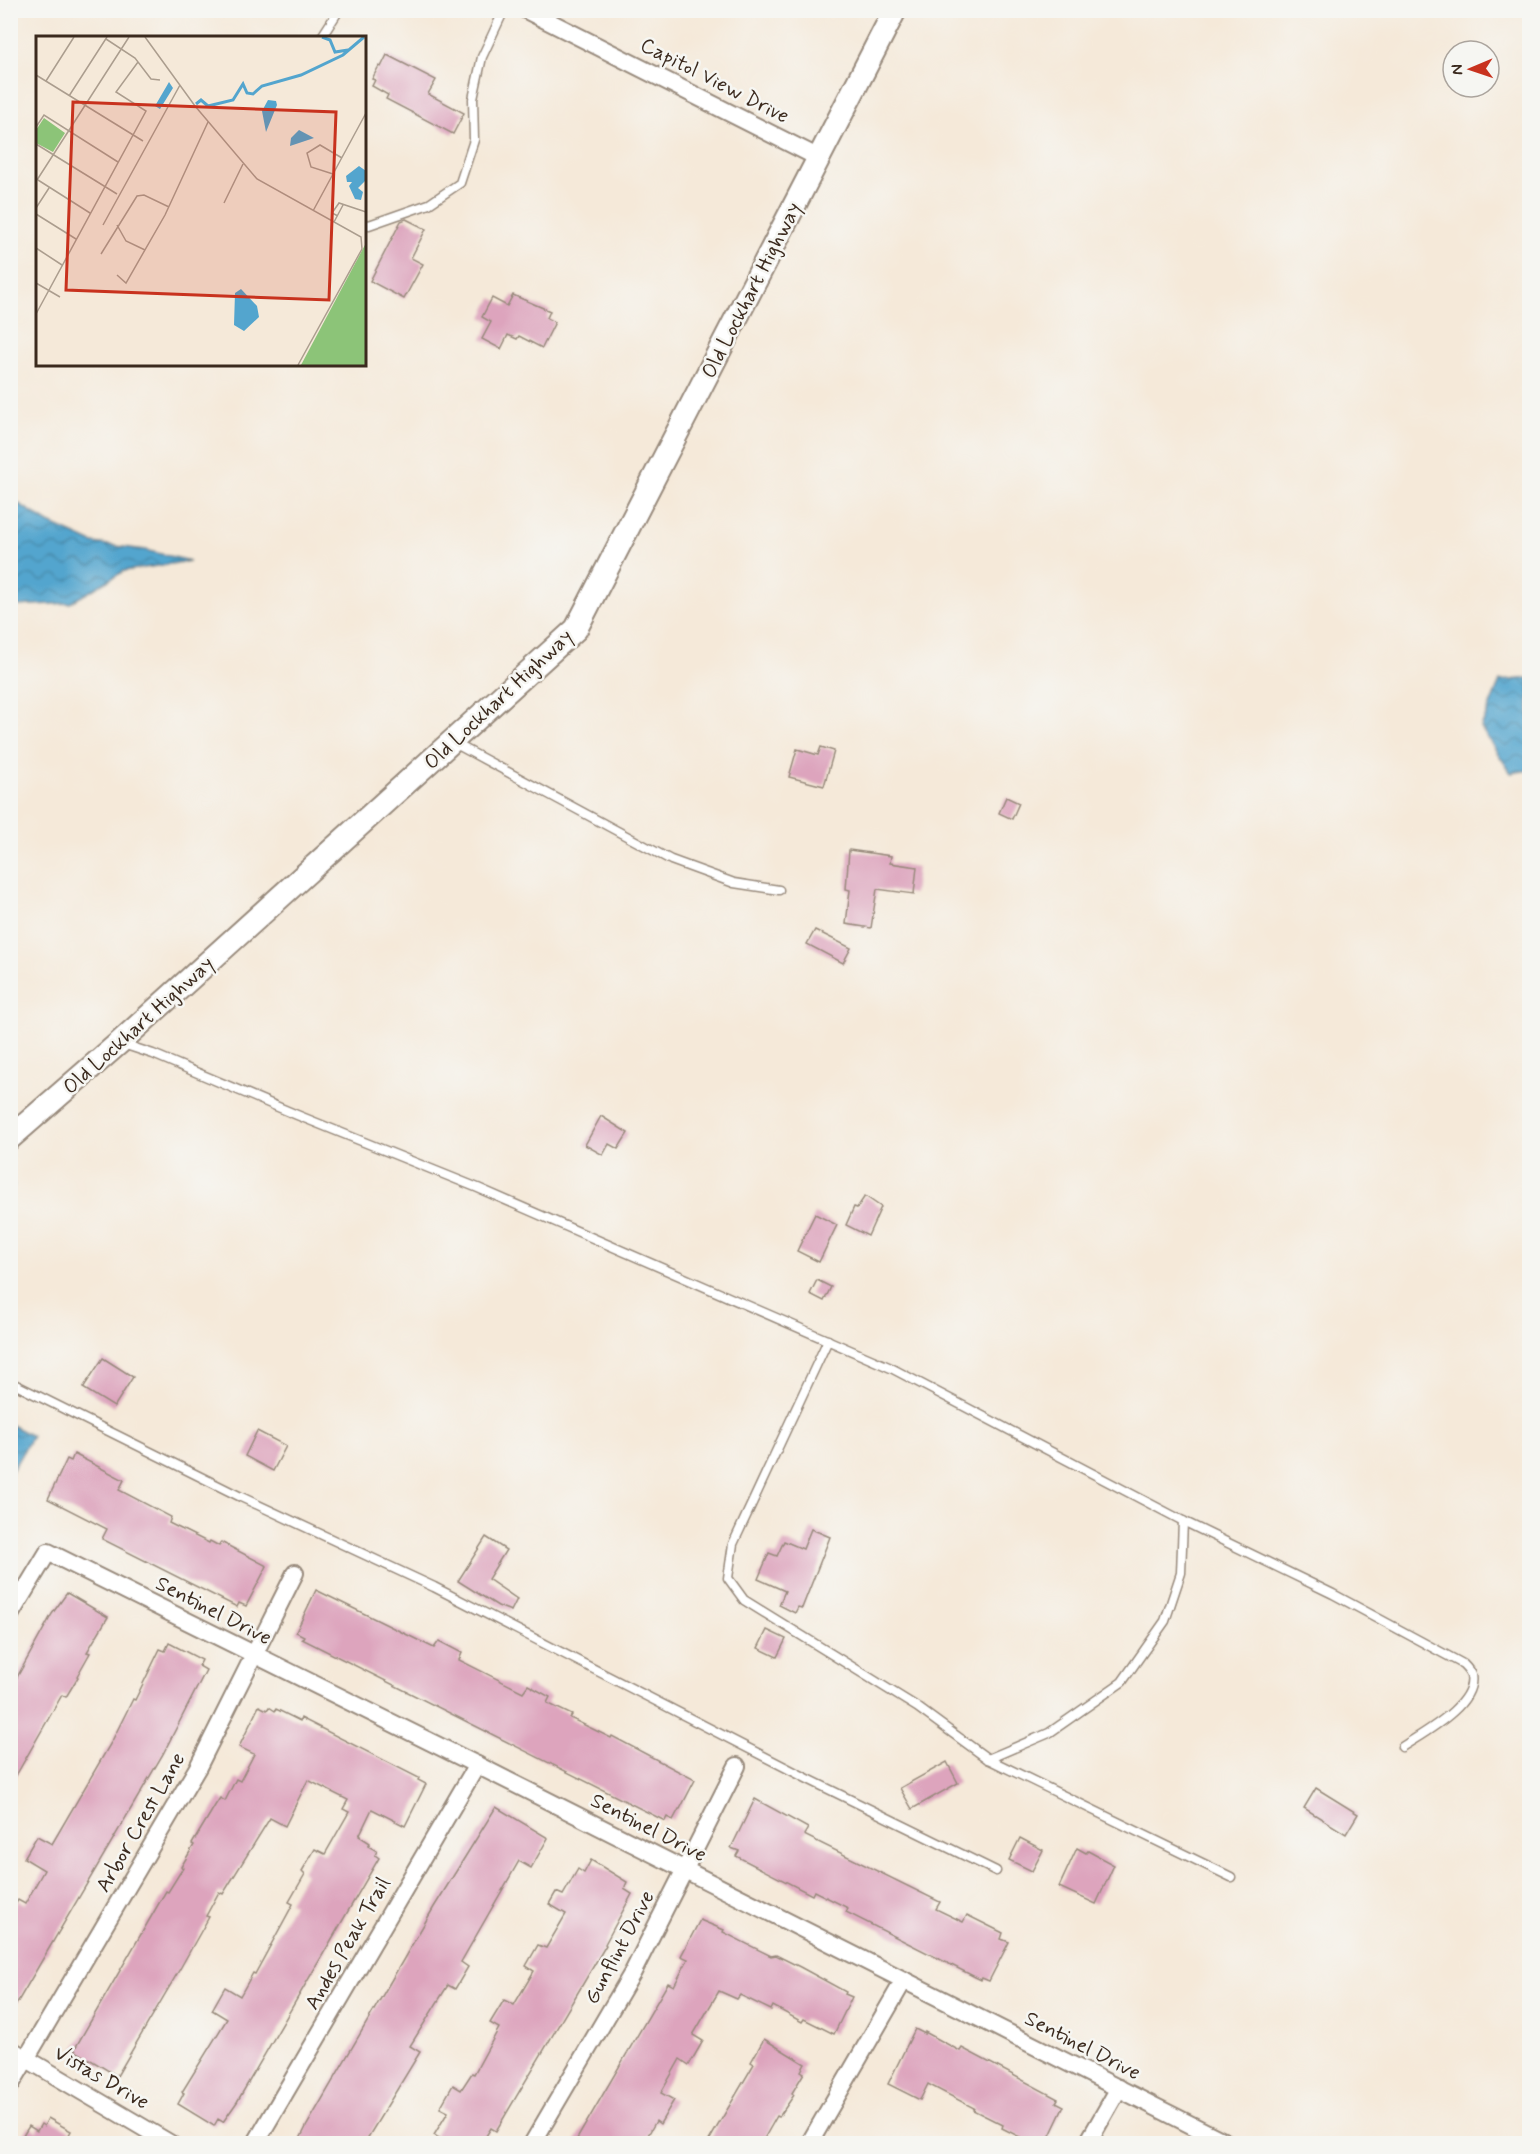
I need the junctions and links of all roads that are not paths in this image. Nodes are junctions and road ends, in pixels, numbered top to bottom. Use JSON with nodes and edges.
{"nodes":[{"id":1,"x":339,"y":10,"type":"edge"},
{"id":2,"x":504,"y":10,"type":"edge"},
{"id":3,"x":526,"y":10,"type":"edge"},
{"id":4,"x":895,"y":10,"type":"edge"},
{"id":5,"x":322,"y":36,"type":"edge"},
{"id":6,"x":819,"y":158,"type":"junction"},
{"id":7,"x":366,"y":224,"type":"edge"},
{"id":8,"x":452,"y":741,"type":"junction"},
{"id":9,"x":779,"y":890,"type":"dead end"},
{"id":10,"x":119,"y":1043,"type":"junction"},
{"id":11,"x":10,"y":1138,"type":"edge"},
{"id":12,"x":828,"y":1340,"type":"junction"},
{"id":13,"x":10,"y":1382,"type":"edge"},
{"id":14,"x":1183,"y":1521,"type":"junction"},
{"id":15,"x":295,"y":1573,"type":"dead end"},
{"id":16,"x":10,"y":1615,"type":"edge"},
{"id":17,"x":255,"y":1655,"type":"junction"},
{"id":18,"x":1402,"y":1747,"type":"dead end"},
{"id":19,"x":988,"y":1759,"type":"junction"},
{"id":20,"x":477,"y":1765,"type":"junction"},
{"id":21,"x":737,"y":1766,"type":"dead end"},
{"id":22,"x":685,"y":1871,"type":"junction"},
{"id":23,"x":996,"y":1871,"type":"dead end"},
{"id":24,"x":1230,"y":1876,"type":"dead end"},
{"id":25,"x":904,"y":1980,"type":"junction"},
{"id":26,"x":10,"y":2049,"type":"edge"},
{"id":27,"x":27,"y":2059,"type":"junction"},
{"id":28,"x":10,"y":2086,"type":"edge"},
{"id":29,"x":1119,"y":2088,"type":"junction"},
{"id":30,"x":171,"y":2144,"type":"edge"},
{"id":31,"x":255,"y":2144,"type":"edge"},
{"id":32,"x":532,"y":2144,"type":"edge"},
{"id":33,"x":809,"y":2144,"type":"edge"},
{"id":34,"x":1087,"y":2144,"type":"edge"},
{"id":35,"x":1229,"y":2144,"type":"edge"}],
"edges":[{"from":1,"to":5,"type":"lane"},
{"from":2,"to":7,"type":"lane"},
{"from":3,"to":6,"type":"street","name":"Capitol View Drive"},
{"from":4,"to":6,"type":"street","name":"Old Lockhart Highway"},
{"from":6,"to":8,"type":"street","name":"Old Lockhart Highway"},
{"from":8,"to":9,"type":"lane"},
{"from":8,"to":10,"type":"street","name":"Old Lockhart Highway"},
{"from":10,"to":11,"type":"street","name":"Old Lockhart Highway"},
{"from":10,"to":12,"type":"lane"},
{"from":12,"to":14,"type":"lane"},
{"from":12,"to":19,"type":"lane"},
{"from":13,"to":23,"type":"lane"},
{"from":14,"to":18,"type":"lane"},
{"from":14,"to":19,"type":"lane"},
{"from":15,"to":17,"type":"street","name":"Arbor Crest Lane"},
{"from":16,"to":17,"type":"street","name":"Sentinel Drive"},
{"from":17,"to":20,"type":"street","name":"Sentinel Drive"},
{"from":17,"to":27,"type":"street","name":"Arbor Crest Lane"},
{"from":19,"to":24,"type":"lane"},
{"from":20,"to":22,"type":"street","name":"Sentinel Drive"},
{"from":20,"to":31,"type":"street","name":"Andes Peak Trail"},
{"from":21,"to":22,"type":"street","name":"Gunflint Drive"},
{"from":22,"to":25,"type":"street","name":"Sentinel Drive"},
{"from":22,"to":32,"type":"street","name":"Gunflint Drive"},
{"from":25,"to":29,"type":"street","name":"Sentinel Drive"},
{"from":25,"to":33,"type":"street"},
{"from":26,"to":27,"type":"street","name":"Vistas Drive"},
{"from":27,"to":28,"type":"street","name":"Arbor Crest Lane"},
{"from":27,"to":30,"type":"street","name":"Vistas Drive"},
{"from":29,"to":34,"type":"street"},
{"from":29,"to":35,"type":"street","name":"Sentinel Drive"}]}
